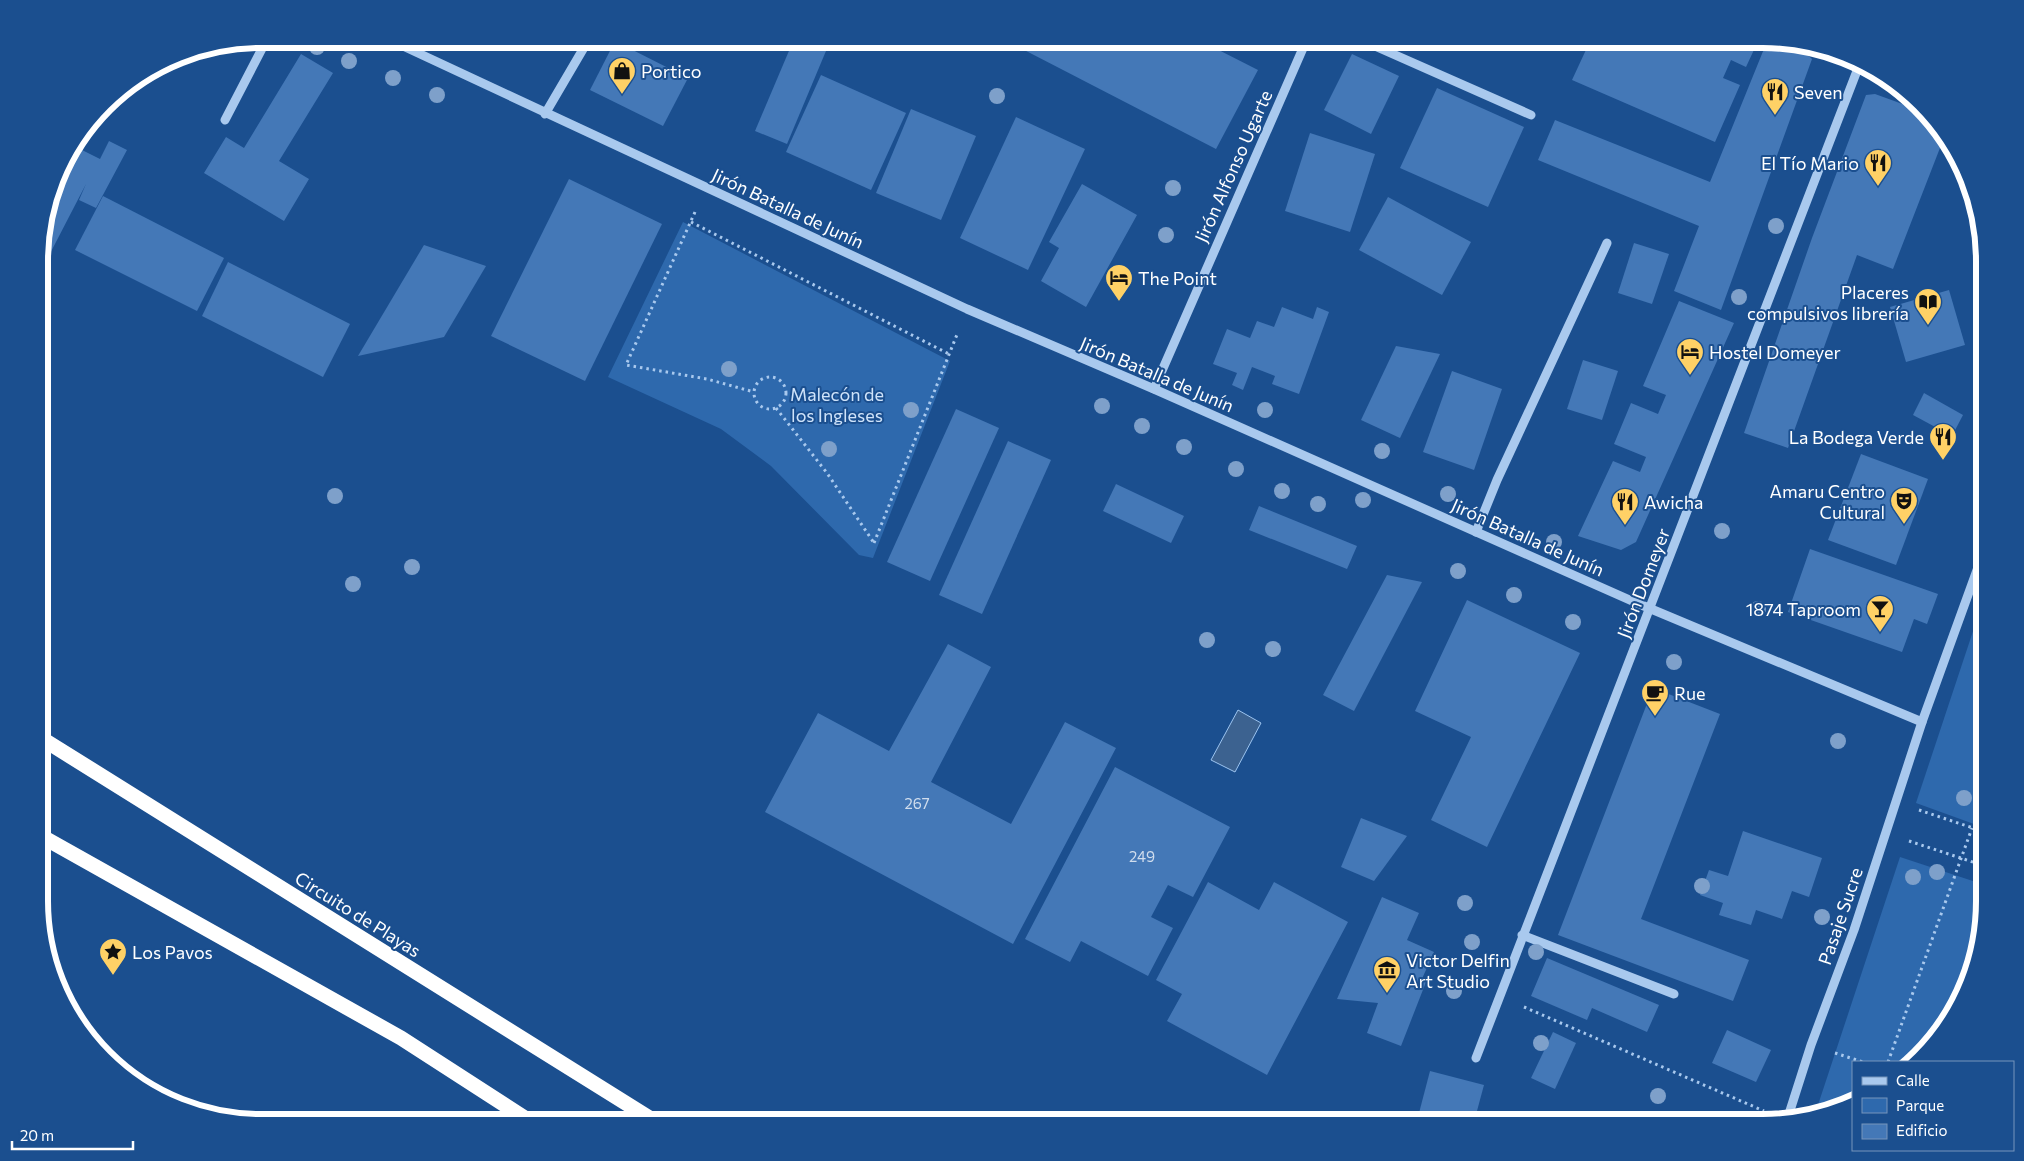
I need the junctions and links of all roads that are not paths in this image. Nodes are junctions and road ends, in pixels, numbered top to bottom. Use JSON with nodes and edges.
{"nodes":[{"id":1,"x":262,"y":48,"type":"edge"},
{"id":2,"x":407,"y":48,"type":"edge"},
{"id":3,"x":584,"y":48,"type":"edge"},
{"id":4,"x":1302,"y":48,"type":"edge"},
{"id":5,"x":1379,"y":48,"type":"edge"},
{"id":6,"x":1858,"y":69,"type":"edge"},
{"id":7,"x":545,"y":114,"type":"junction"},
{"id":8,"x":1531,"y":114,"type":"dead end"},
{"id":9,"x":225,"y":120,"type":"dead end"},
{"id":10,"x":1607,"y":243,"type":"dead end"},
{"id":11,"x":1154,"y":389,"type":"junction"},
{"id":12,"x":1476,"y":532,"type":"junction"},
{"id":13,"x":1976,"y":573,"type":"edge"},
{"id":14,"x":1650,"y":609,"type":"junction"},
{"id":15,"x":1922,"y":722,"type":"junction"},
{"id":16,"x":48,"y":742,"type":"edge"},
{"id":17,"x":48,"y":840,"type":"edge"},
{"id":18,"x":1522,"y":935,"type":"junction"},
{"id":19,"x":1674,"y":994,"type":"dead end"},
{"id":20,"x":1476,"y":1058,"type":"dead end"},
{"id":21,"x":1790,"y":1112,"type":"edge"},
{"id":22,"x":519,"y":1114,"type":"edge"},
{"id":23,"x":643,"y":1114,"type":"edge"}],
"edges":[{"from":1,"to":9,"type":"street"},
{"from":2,"to":7,"type":"street","name":"Jirón Batalla de Junín"},
{"from":3,"to":7,"type":"street"},
{"from":4,"to":11,"type":"street","name":"Jirón Alfonso Ugarte"},
{"from":5,"to":8,"type":"street"},
{"from":6,"to":14,"type":"street","name":"Jirón Domeyer"},
{"from":7,"to":11,"type":"street","name":"Jirón Batalla de Junín"},
{"from":10,"to":12,"type":"street"},
{"from":11,"to":12,"type":"street","name":"Jirón Batalla de Junín"},
{"from":12,"to":14,"type":"street","name":"Jirón Batalla de Junín"},
{"from":13,"to":15,"type":"street","name":"Pasaje Sucre"},
{"from":14,"to":15,"type":"street","name":"Jirón Batalla de Junín"},
{"from":14,"to":18,"type":"street","name":"Jirón Domeyer"},
{"from":15,"to":21,"type":"street","name":"Pasaje Sucre"},
{"from":16,"to":23,"type":"highway","name":"Circuito de Playas"},
{"from":17,"to":22,"type":"highway"},
{"from":18,"to":19,"type":"street"},
{"from":18,"to":20,"type":"street","name":"Jirón Domeyer"}]}
